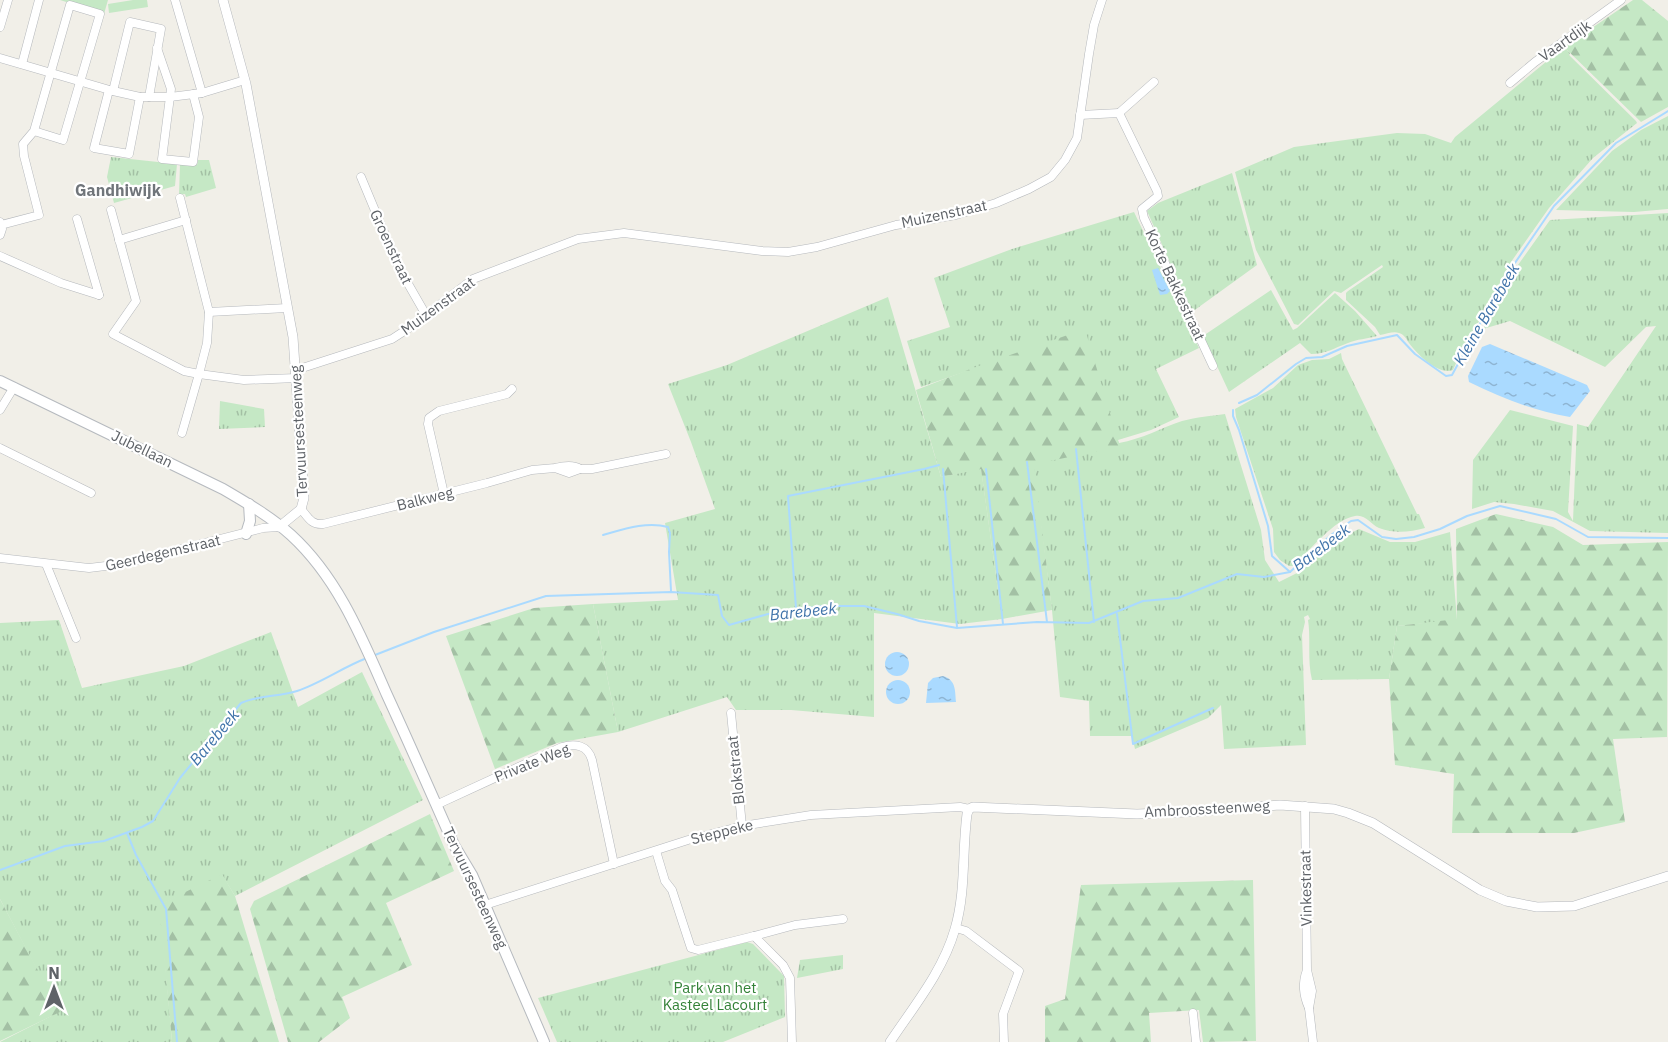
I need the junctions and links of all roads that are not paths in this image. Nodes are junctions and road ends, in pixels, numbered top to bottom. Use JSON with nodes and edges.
{"nodes":[{"id":1,"x":8,"y":0,"type":"edge"},
{"id":2,"x":39,"y":0,"type":"edge"},
{"id":3,"x":175,"y":0,"type":"edge"},
{"id":4,"x":223,"y":0,"type":"edge"},
{"id":5,"x":1102,"y":0,"type":"edge"},
{"id":6,"x":1621,"y":0,"type":"edge"},
{"id":7,"x":0,"y":27,"type":"edge"},
{"id":8,"x":157,"y":48,"type":"junction"},
{"id":9,"x":0,"y":58,"type":"edge"},
{"id":10,"x":22,"y":64,"type":"junction"},
{"id":11,"x":51,"y":73,"type":"junction"},
{"id":12,"x":245,"y":80,"type":"junction"},
{"id":13,"x":81,"y":82,"type":"junction"},
{"id":14,"x":1154,"y":82,"type":"dead end"},
{"id":15,"x":1510,"y":83,"type":"dead end"},
{"id":16,"x":111,"y":91,"type":"junction"},
{"id":17,"x":198,"y":93,"type":"junction"},
{"id":18,"x":145,"y":97,"type":"junction"},
{"id":19,"x":170,"y":97,"type":"junction"},
{"id":20,"x":1119,"y":113,"type":"junction"},
{"id":21,"x":1080,"y":115,"type":"junction"},
{"id":22,"x":34,"y":131,"type":"junction"},
{"id":23,"x":361,"y":177,"type":"dead end"},
{"id":24,"x":180,"y":198,"type":"dead end"},
{"id":25,"x":111,"y":210,"type":"dead end"},
{"id":26,"x":77,"y":219,"type":"dead end"},
{"id":27,"x":186,"y":220,"type":"junction"},
{"id":28,"x":0,"y":223,"type":"edge"},
{"id":29,"x":0,"y":236,"type":"edge"},
{"id":30,"x":119,"y":240,"type":"junction"},
{"id":31,"x":0,"y":256,"type":"edge"},
{"id":32,"x":287,"y":308,"type":"junction"},
{"id":33,"x":209,"y":312,"type":"junction"},
{"id":34,"x":426,"y":315,"type":"junction"},
{"id":35,"x":1214,"y":366,"type":"dead end"},
{"id":36,"x":199,"y":374,"type":"junction"},
{"id":37,"x":297,"y":374,"type":"junction"},
{"id":38,"x":0,"y":381,"type":"edge"},
{"id":39,"x":14,"y":387,"type":"junction"},
{"id":40,"x":512,"y":389,"type":"dead end"},
{"id":41,"x":0,"y":410,"type":"edge"},
{"id":42,"x":182,"y":433,"type":"dead end"},
{"id":43,"x":0,"y":448,"type":"edge"},
{"id":44,"x":666,"y":454,"type":"dead end"},
{"id":45,"x":91,"y":493,"type":"dead end"},
{"id":46,"x":444,"y":494,"type":"junction"},
{"id":47,"x":249,"y":504,"type":"junction"},
{"id":48,"x":301,"y":509,"type":"junction"},
{"id":49,"x":279,"y":527,"type":"junction"},
{"id":50,"x":246,"y":534,"type":"junction"},
{"id":51,"x":0,"y":558,"type":"edge"},
{"id":52,"x":46,"y":564,"type":"junction"},
{"id":53,"x":76,"y":638,"type":"dead end"},
{"id":54,"x":731,"y":713,"type":"dead end"},
{"id":55,"x":436,"y":805,"type":"junction"},
{"id":56,"x":1305,"y":806,"type":"junction"},
{"id":57,"x":969,"y":810,"type":"junction"},
{"id":58,"x":742,"y":826,"type":"junction"},
{"id":59,"x":656,"y":851,"type":"junction"},
{"id":60,"x":614,"y":864,"type":"junction"},
{"id":61,"x":1668,"y":876,"type":"edge"},
{"id":62,"x":484,"y":905,"type":"junction"},
{"id":63,"x":843,"y":919,"type":"dead end"},
{"id":64,"x":956,"y":928,"type":"junction"},
{"id":65,"x":754,"y":936,"type":"junction"},
{"id":66,"x":1193,"y":1013,"type":"dead end"},
{"id":67,"x":544,"y":1042,"type":"edge"},
{"id":68,"x":792,"y":1042,"type":"edge"},
{"id":69,"x":890,"y":1042,"type":"edge"},
{"id":70,"x":1004,"y":1042,"type":"edge"},
{"id":71,"x":1196,"y":1042,"type":"edge"},
{"id":72,"x":1313,"y":1042,"type":"edge"}],
"edges":[{"from":1,"to":7,"type":"street"},
{"from":2,"to":10,"type":"street"},
{"from":3,"to":17,"type":"street"},
{"from":4,"to":12,"type":"street","name":"Tervuursesteenweg"},
{"from":5,"to":21,"type":"street","name":"Muizenstraat"},
{"from":6,"to":15,"type":"street","name":"Vaartdijk"},
{"from":8,"to":16,"type":"street"},
{"from":8,"to":18,"type":"street"},
{"from":8,"to":19,"type":"street"},
{"from":9,"to":10,"type":"street"},
{"from":10,"to":11,"type":"street"},
{"from":11,"to":13,"type":"street"},
{"from":11,"to":13,"type":"street"},
{"from":11,"to":22,"type":"street"},
{"from":12,"to":17,"type":"street"},
{"from":12,"to":32,"type":"street","name":"Tervuursesteenweg"},
{"from":13,"to":16,"type":"street"},
{"from":13,"to":22,"type":"street"},
{"from":14,"to":20,"type":"street"},
{"from":16,"to":18,"type":"street"},
{"from":16,"to":18,"type":"street"},
{"from":17,"to":19,"type":"street"},
{"from":17,"to":19,"type":"street"},
{"from":18,"to":19,"type":"street"},
{"from":20,"to":21,"type":"street"},
{"from":20,"to":35,"type":"street","name":"Korte Bakkestraat"},
{"from":21,"to":34,"type":"street","name":"Muizenstraat"},
{"from":22,"to":28,"type":"street"},
{"from":23,"to":34,"type":"street","name":"Groenstraat"},
{"from":24,"to":27,"type":"street"},
{"from":25,"to":30,"type":"street"},
{"from":26,"to":31,"type":"street"},
{"from":27,"to":30,"type":"street"},
{"from":27,"to":33,"type":"street"},
{"from":28,"to":29,"type":"street"},
{"from":30,"to":36,"type":"street","name":"Muizenstraat"},
{"from":32,"to":33,"type":"street"},
{"from":32,"to":37,"type":"street","name":"Tervuursesteenweg"},
{"from":33,"to":36,"type":"street"},
{"from":34,"to":37,"type":"street","name":"Muizenstraat"},
{"from":36,"to":37,"type":"street","name":"Muizenstraat"},
{"from":36,"to":42,"type":"street"},
{"from":37,"to":48,"type":"street","name":"Tervuursesteenweg"},
{"from":38,"to":39,"type":"main road","name":"Jubellaan"},
{"from":39,"to":41,"type":"street"},
{"from":39,"to":47,"type":"main road","name":"Jubellaan"},
{"from":40,"to":46,"type":"street"},
{"from":43,"to":45,"type":"street"},
{"from":44,"to":46,"type":"street","name":"Balkweg"},
{"from":46,"to":48,"type":"street","name":"Balkweg"},
{"from":47,"to":49,"type":"main road","name":"Jubellaan"},
{"from":47,"to":50,"type":"main road"},
{"from":48,"to":49,"type":"street","name":"Tervuursesteenweg"},
{"from":49,"to":50,"type":"street","name":"Geerdegemstraat"},
{"from":49,"to":55,"type":"main road","name":"Tervuursesteenweg"},
{"from":50,"to":52,"type":"street","name":"Geerdegemstraat"},
{"from":51,"to":52,"type":"street","name":"Geerdegemstraat"},
{"from":52,"to":53,"type":"street"},
{"from":54,"to":58,"type":"street","name":"Blokstraat"},
{"from":55,"to":60,"type":"street","name":"Private Weg"},
{"from":55,"to":62,"type":"main road","name":"Tervuursesteenweg"},
{"from":56,"to":57,"type":"street","name":"Ambroossteenweg"},
{"from":56,"to":61,"type":"street","name":"Ambroossteenweg"},
{"from":56,"to":72,"type":"street","name":"Vinkestraat"},
{"from":57,"to":58,"type":"street","name":"Steppeke"},
{"from":57,"to":64,"type":"street"},
{"from":58,"to":59,"type":"street","name":"Steppeke"},
{"from":59,"to":60,"type":"street","name":"Steppeke"},
{"from":59,"to":65,"type":"street"},
{"from":60,"to":62,"type":"street","name":"Steppeke"},
{"from":62,"to":67,"type":"main road","name":"Tervuursesteenweg"},
{"from":63,"to":65,"type":"street"},
{"from":64,"to":69,"type":"street"},
{"from":64,"to":70,"type":"street"},
{"from":65,"to":68,"type":"street"},
{"from":66,"to":71,"type":"street"}]}
